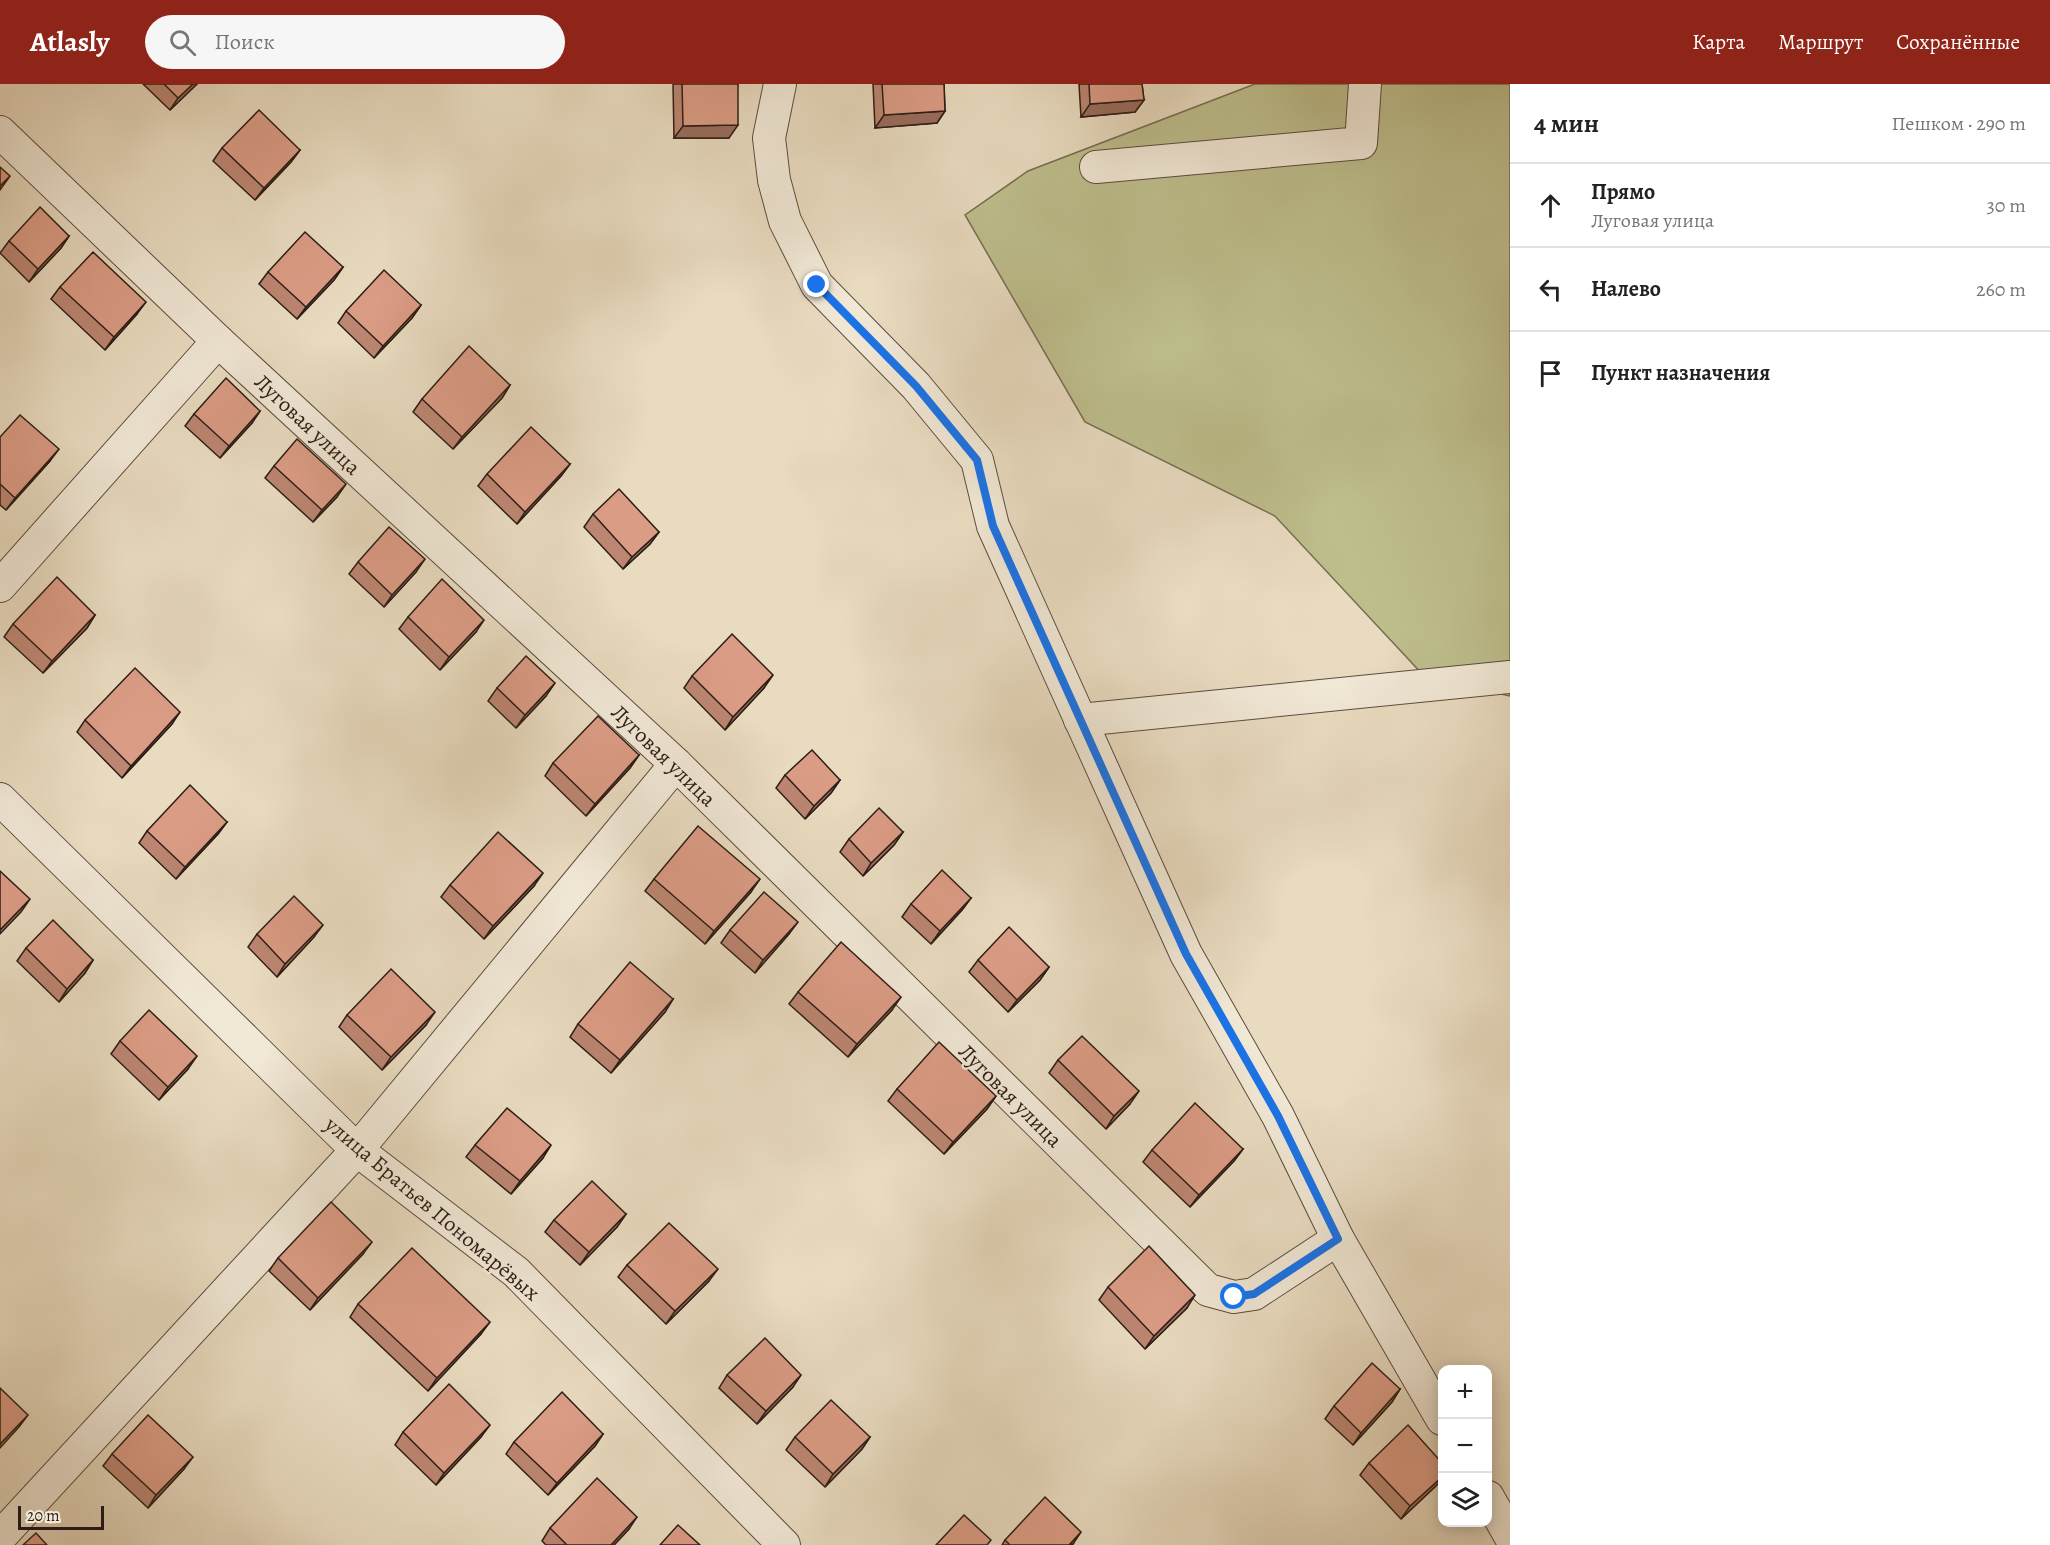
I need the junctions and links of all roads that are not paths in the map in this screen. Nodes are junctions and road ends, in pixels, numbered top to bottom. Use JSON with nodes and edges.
{"nodes":[{"id":1,"x":780,"y":84,"type":"edge"},
{"id":2,"x":1365,"y":84,"type":"edge"},
{"id":3,"x":0,"y":132,"type":"edge"},
{"id":4,"x":1096,"y":167,"type":"dead end"},
{"id":5,"x":218,"y":341,"type":"junction"},
{"id":6,"x":0,"y":586,"type":"edge"},
{"id":7,"x":1510,"y":677,"type":"edge"},
{"id":8,"x":1080,"y":720,"type":"junction"},
{"id":9,"x":676,"y":764,"type":"junction"},
{"id":10,"x":0,"y":799,"type":"edge"},
{"id":11,"x":357,"y":1150,"type":"junction"},
{"id":12,"x":1338,"y":1239,"type":"junction"},
{"id":13,"x":1438,"y":1410,"type":"edge"},
{"id":14,"x":1492,"y":1504,"type":"edge"},
{"id":15,"x":1510,"y":1536,"type":"edge"},
{"id":16,"x":0,"y":1537,"type":"edge"},
{"id":17,"x":784,"y":1545,"type":"edge"}],
"edges":[{"from":1,"to":8,"type":"street"},
{"from":2,"to":4,"type":"street"},
{"from":3,"to":5,"type":"street","name":"Луговая улица"},
{"from":5,"to":6,"type":"street"},
{"from":5,"to":9,"type":"street","name":"Луговая улица"},
{"from":7,"to":8,"type":"street"},
{"from":8,"to":12,"type":"street"},
{"from":9,"to":11,"type":"street"},
{"from":9,"to":12,"type":"street","name":"Луговая улица"},
{"from":10,"to":11,"type":"street","name":"улица Братьев Пономарёвых"},
{"from":11,"to":16,"type":"street"},
{"from":11,"to":17,"type":"street","name":"улица Братьев Пономарёвых"},
{"from":12,"to":13,"type":"street"},
{"from":14,"to":15,"type":"street"}]}
